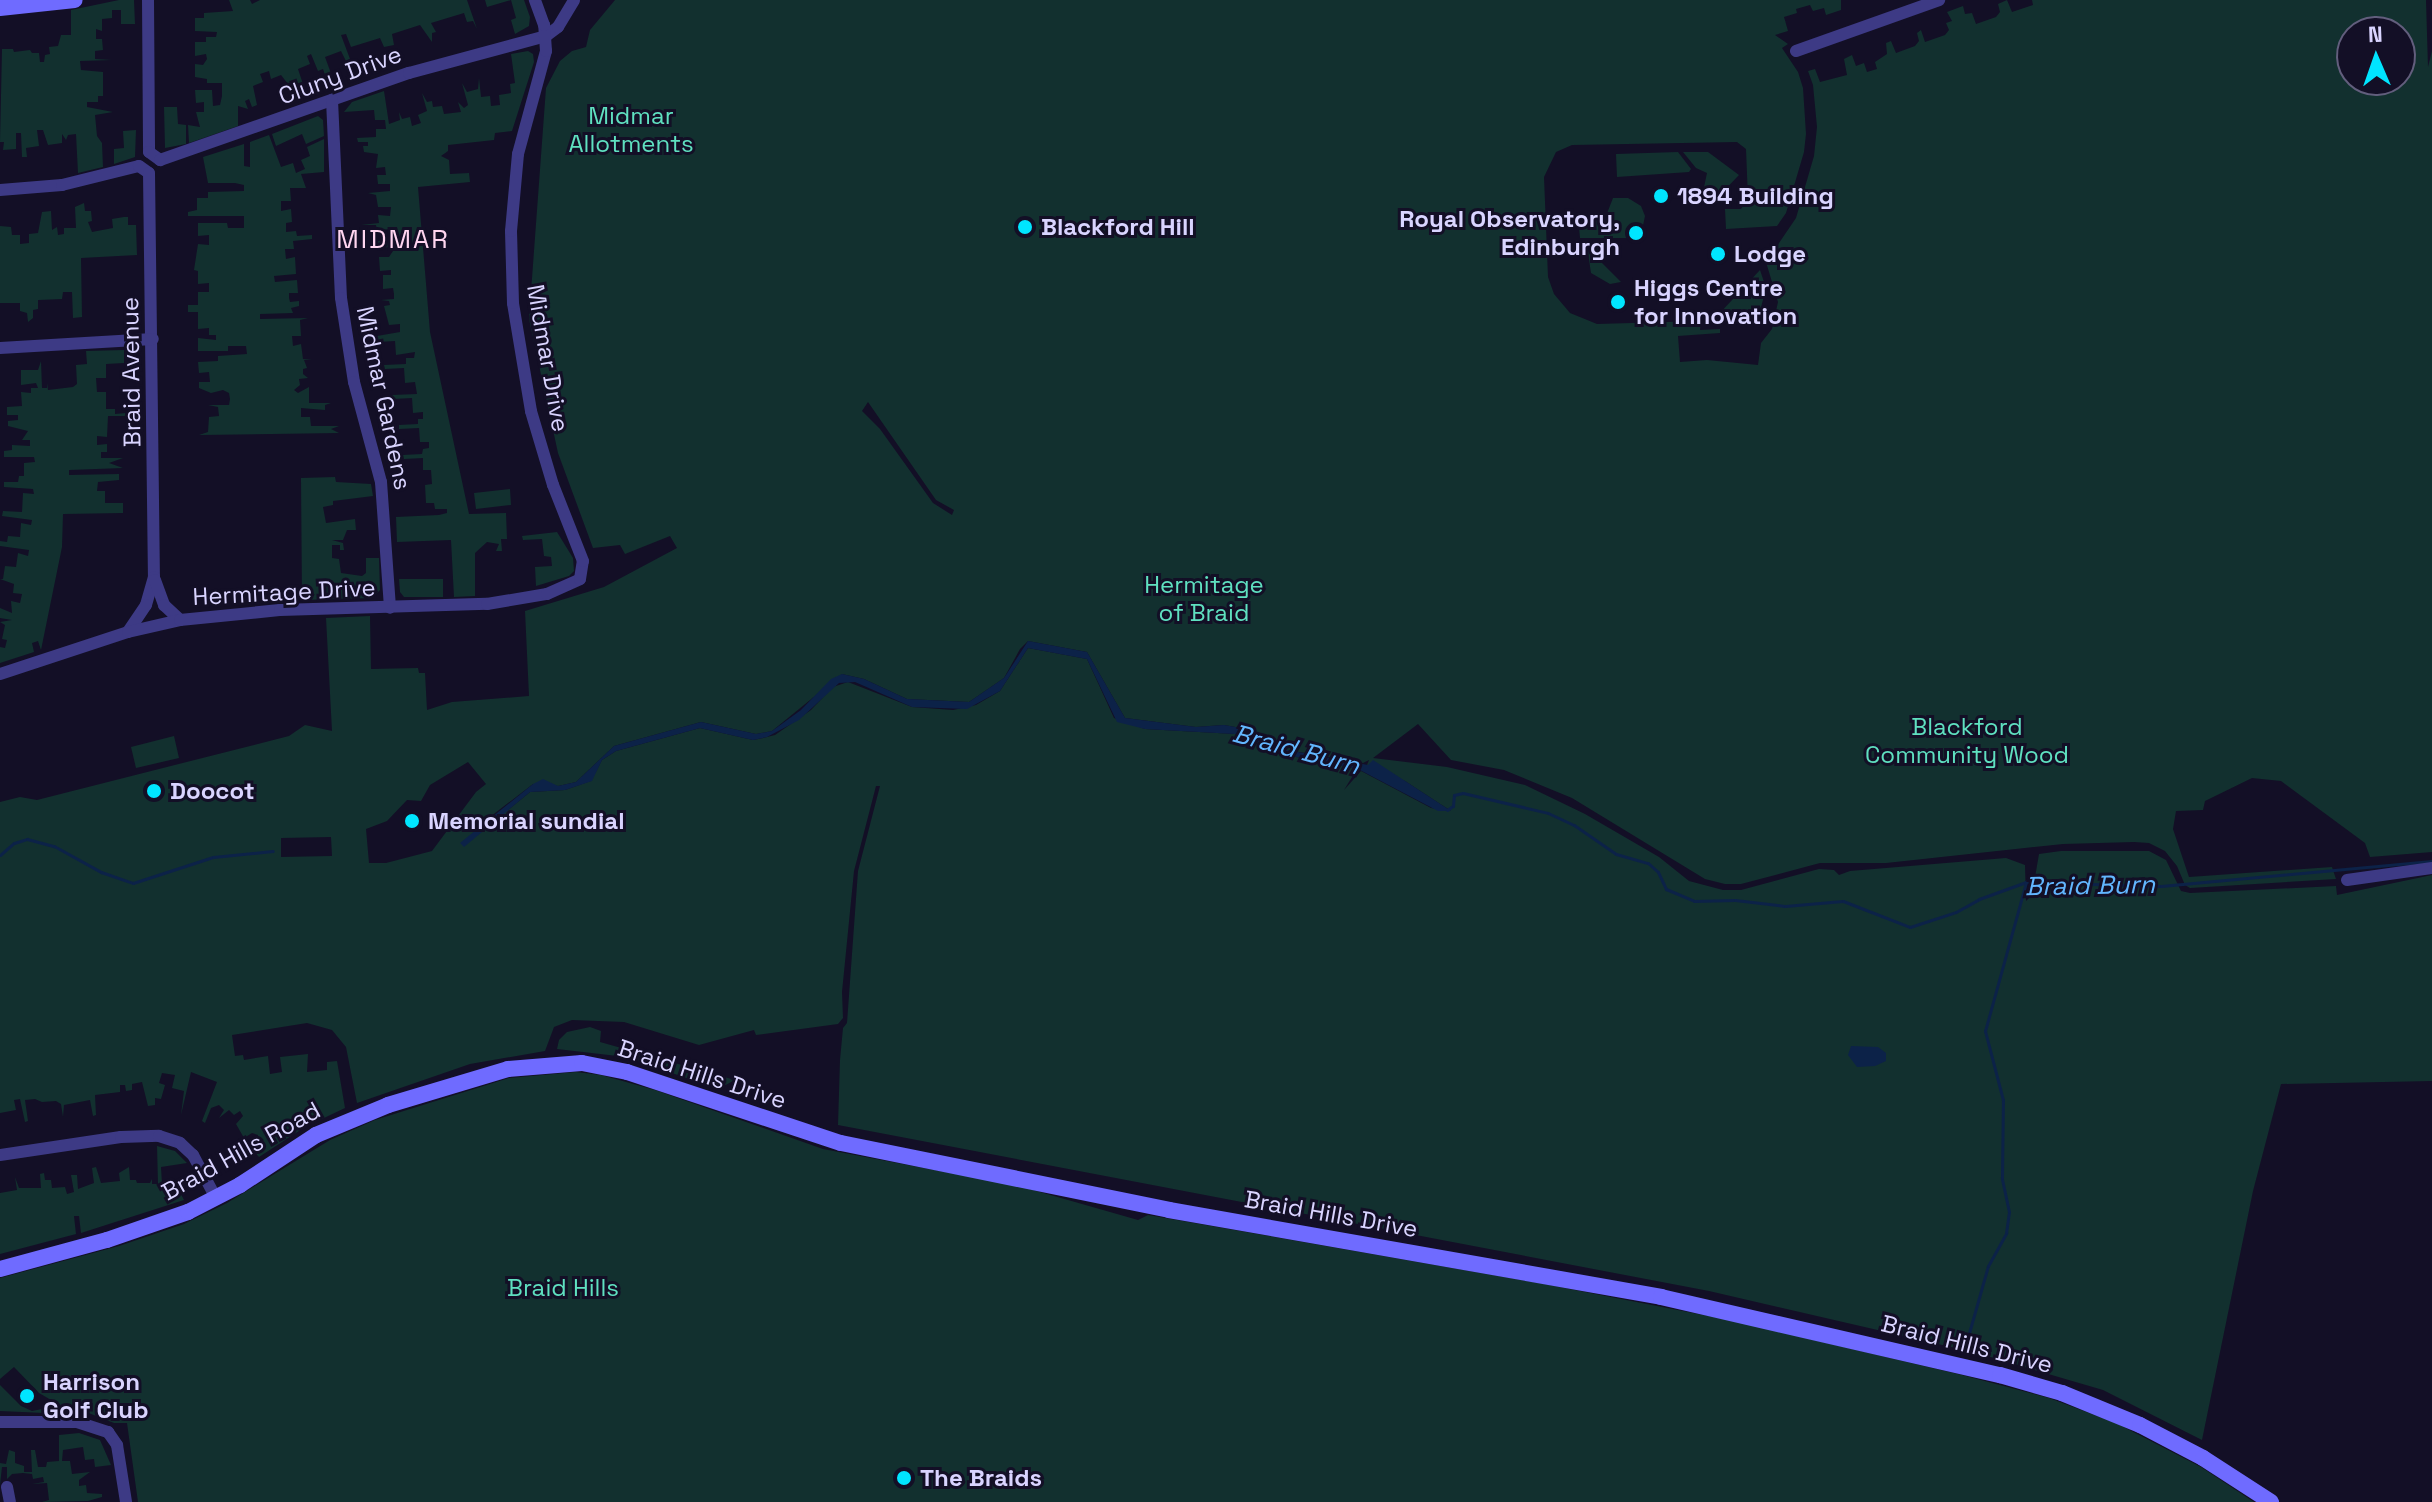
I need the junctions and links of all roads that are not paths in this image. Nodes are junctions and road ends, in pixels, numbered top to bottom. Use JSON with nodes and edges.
{"nodes":[{"id":1,"x":75,"y":0,"type":"edge"},
{"id":2,"x":148,"y":0,"type":"edge"},
{"id":3,"x":535,"y":0,"type":"edge"},
{"id":4,"x":574,"y":0,"type":"edge"},
{"id":5,"x":1939,"y":0,"type":"edge"},
{"id":6,"x":0,"y":8,"type":"edge"},
{"id":7,"x":546,"y":36,"type":"junction"},
{"id":8,"x":1796,"y":51,"type":"dead end"},
{"id":9,"x":332,"y":100,"type":"junction"},
{"id":10,"x":149,"y":163,"type":"junction"},
{"id":11,"x":0,"y":190,"type":"edge"},
{"id":12,"x":153,"y":339,"type":"junction"},
{"id":13,"x":0,"y":348,"type":"edge"},
{"id":14,"x":154,"y":577,"type":"junction"},
{"id":15,"x":576,"y":583,"type":"joint"},
{"id":16,"x":390,"y":608,"type":"junction"},
{"id":17,"x":180,"y":620,"type":"junction"},
{"id":18,"x":128,"y":632,"type":"junction"},
{"id":19,"x":0,"y":674,"type":"edge"},
{"id":20,"x":2432,"y":868,"type":"edge"},
{"id":21,"x":2347,"y":880,"type":"dead end"},
{"id":22,"x":366,"y":1113,"type":"joint"},
{"id":23,"x":0,"y":1155,"type":"edge"},
{"id":24,"x":216,"y":1198,"type":"junction"},
{"id":25,"x":0,"y":1269,"type":"edge"},
{"id":26,"x":0,"y":1422,"type":"edge"},
{"id":27,"x":7,"y":1487,"type":"dead end"},
{"id":28,"x":10,"y":1502,"type":"edge"},
{"id":29,"x":126,"y":1502,"type":"edge"},
{"id":30,"x":2271,"y":1502,"type":"edge"}],
"edges":[{"from":1,"to":6,"type":"street"},
{"from":2,"to":10,"type":"street","name":"Braid Avenue"},
{"from":3,"to":7,"type":"street"},
{"from":4,"to":7,"type":"street","name":"Midmar Drive"},
{"from":5,"to":8,"type":"street"},
{"from":7,"to":9,"type":"street","name":"Cluny Drive"},
{"from":7,"to":15,"type":"street","name":"Midmar Drive"},
{"from":9,"to":10,"type":"street","name":"Cluny Drive"},
{"from":9,"to":16,"type":"street","name":"Midmar Gardens"},
{"from":10,"to":11,"type":"street","name":"Cluny Drive"},
{"from":10,"to":12,"type":"street","name":"Braid Avenue"},
{"from":12,"to":13,"type":"street"},
{"from":12,"to":14,"type":"street","name":"Braid Avenue"},
{"from":14,"to":17,"type":"street","name":"Braid Avenue"},
{"from":14,"to":18,"type":"street","name":"Braid Avenue"},
{"from":15,"to":16,"type":"street","name":"Hermitage Drive"},
{"from":16,"to":17,"type":"street","name":"Hermitage Drive"},
{"from":17,"to":18,"type":"street","name":"Hermitage Drive"},
{"from":18,"to":19,"type":"street","name":"Hermitage Drive"},
{"from":20,"to":21,"type":"street"},
{"from":22,"to":24,"type":"street","name":"Braid Hills Road"},
{"from":22,"to":30,"type":"street","name":"Braid Hills Drive"},
{"from":23,"to":24,"type":"street"},
{"from":24,"to":25,"type":"street","name":"Braid Hills Road"},
{"from":26,"to":29,"type":"street"},
{"from":27,"to":28,"type":"street"}]}
